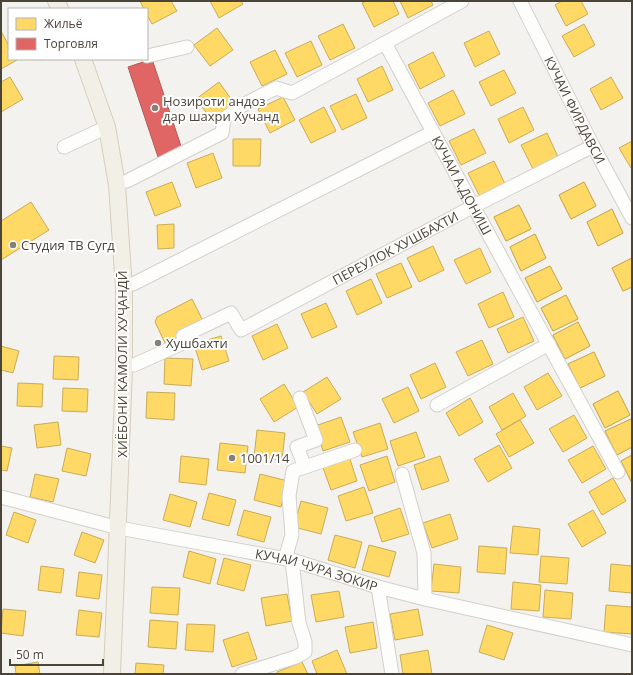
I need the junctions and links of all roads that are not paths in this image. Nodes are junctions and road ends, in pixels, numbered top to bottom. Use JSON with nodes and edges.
{"nodes":[{"id":1,"x":462,"y":1,"type":"edge"},
{"id":2,"x":520,"y":1,"type":"edge"},
{"id":3,"x":385,"y":43,"type":"junction"},
{"id":4,"x":187,"y":47,"type":"dead end"},
{"id":5,"x":148,"y":56,"type":"edge"},
{"id":6,"x":83,"y":60,"type":"edge"},
{"id":7,"x":94,"y":60,"type":"edge"},
{"id":8,"x":107,"y":127,"type":"junction"},
{"id":9,"x":433,"y":132,"type":"junction"},
{"id":10,"x":593,"y":146,"type":"junction"},
{"id":11,"x":64,"y":147,"type":"dead end"},
{"id":12,"x":127,"y":180,"type":"junction"},
{"id":13,"x":474,"y":206,"type":"junction"},
{"id":14,"x":632,"y":218,"type":"edge"},
{"id":15,"x":133,"y":284,"type":"junction"},
{"id":16,"x":549,"y":344,"type":"junction"},
{"id":17,"x":134,"y":365,"type":"junction"},
{"id":18,"x":300,"y":398,"type":"dead end"},
{"id":19,"x":437,"y":405,"type":"dead end"},
{"id":20,"x":354,"y":450,"type":"dead end"},
{"id":21,"x":305,"y":467,"type":"junction"},
{"id":22,"x":618,"y":472,"type":"dead end"},
{"id":23,"x":402,"y":474,"type":"dead end"},
{"id":24,"x":1,"y":497,"type":"edge"},
{"id":25,"x":123,"y":529,"type":"junction"},
{"id":26,"x":289,"y":559,"type":"junction"},
{"id":27,"x":378,"y":587,"type":"junction"},
{"id":28,"x":425,"y":599,"type":"junction"},
{"id":29,"x":632,"y":645,"type":"edge"},
{"id":30,"x":112,"y":674,"type":"edge"},
{"id":31,"x":121,"y":674,"type":"edge"},
{"id":32,"x":242,"y":674,"type":"edge"},
{"id":33,"x":392,"y":674,"type":"edge"}],
"edges":[{"from":1,"to":3,"type":"street"},
{"from":2,"to":10,"type":"street","name":"КУЧАИ ФИРДАВСИ"},
{"from":3,"to":9,"type":"street"},
{"from":3,"to":12,"type":"street"},
{"from":4,"to":5,"type":"street"},
{"from":6,"to":8,"type":"main road","name":"ХИЁБОНИ КАМОЛИ ХУҶАНДӢ"},
{"from":7,"to":12,"type":"main road","name":"ХИЁБОНИ КАМОЛИ ХУҶАНДӢ"},
{"from":8,"to":11,"type":"street"},
{"from":8,"to":25,"type":"main road","name":"ХИЁБОНИ КАМОЛИ ХУҶАНДӢ"},
{"from":9,"to":13,"type":"street","name":"КУЧАИ А.ДОНИШ"},
{"from":9,"to":15,"type":"street","name":"КУЧАИ А.ДОНИШ"},
{"from":10,"to":13,"type":"street","name":"ПЕРЕУЛОК ХУШБАХТИ"},
{"from":10,"to":14,"type":"street","name":"КУЧАИ ФИРДАВСИ"},
{"from":12,"to":15,"type":"main road","name":"ХИЁБОНИ КАМОЛИ ХУҶАНДӢ"},
{"from":13,"to":16,"type":"street","name":"КУЧАИ А.ДОНИШ"},
{"from":13,"to":17,"type":"street","name":"ПЕРЕУЛОК ХУШБАХТИ"},
{"from":15,"to":17,"type":"main road","name":"ХИЁБОНИ КАМОЛИ ХУҶАНДӢ"},
{"from":16,"to":19,"type":"street"},
{"from":16,"to":22,"type":"street","name":"КУЧАИ А.ДОНИШ"},
{"from":17,"to":25,"type":"main road","name":"ХИЁБОНИ КАМОЛИ ХУҶАНДӢ"},
{"from":18,"to":21,"type":"street"},
{"from":20,"to":21,"type":"street"},
{"from":21,"to":26,"type":"street"},
{"from":23,"to":28,"type":"street"},
{"from":24,"to":25,"type":"street","name":"КУЧАИ ЧУРА ЗОКИР"},
{"from":25,"to":26,"type":"street","name":"КУЧАИ ЧУРА ЗОКИР"},
{"from":25,"to":30,"type":"main road","name":"ХИЁБОНИ КАМОЛИ ХУҶАНДӢ"},
{"from":25,"to":31,"type":"main road","name":"ХИЁБОНИ КАМОЛИ ХУҶАНДӢ"},
{"from":26,"to":27,"type":"street","name":"КУЧАИ ЧУРА ЗОКИР"},
{"from":26,"to":32,"type":"street"},
{"from":27,"to":28,"type":"street","name":"КУЧАИ ЧУРА ЗОКИР"},
{"from":27,"to":33,"type":"street"},
{"from":28,"to":29,"type":"street","name":"КУЧАИ ЧУРА ЗОКИР"}]}
